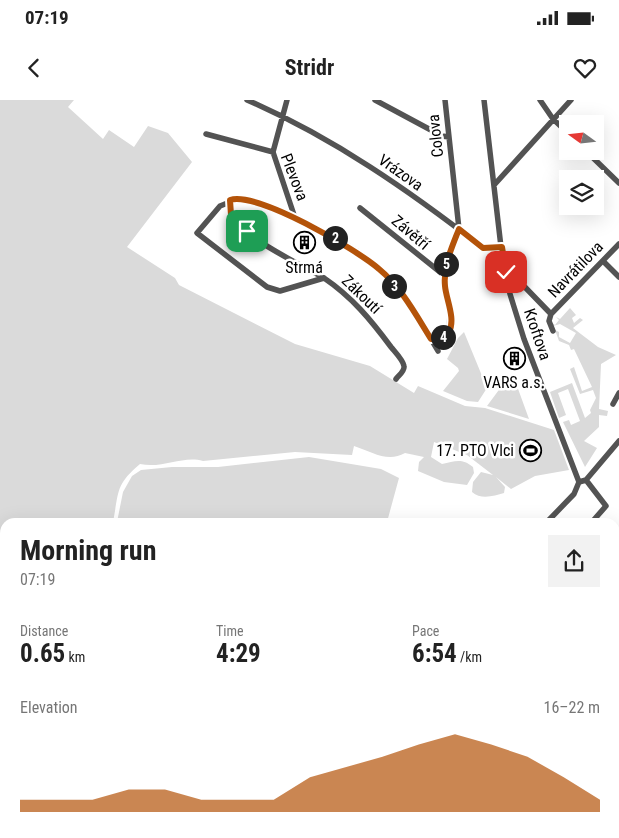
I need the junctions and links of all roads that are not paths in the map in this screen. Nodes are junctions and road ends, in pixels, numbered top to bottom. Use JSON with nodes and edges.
{"nodes":[{"id":1,"x":247,"y":100,"type":"edge"},
{"id":2,"x":287,"y":100,"type":"edge"},
{"id":3,"x":375,"y":100,"type":"edge"},
{"id":4,"x":445,"y":100,"type":"edge"},
{"id":5,"x":484,"y":100,"type":"edge"},
{"id":6,"x":540,"y":100,"type":"edge"},
{"id":7,"x":571,"y":100,"type":"edge"},
{"id":8,"x":283,"y":116,"type":"junction"},
{"id":9,"x":553,"y":119,"type":"junction"},
{"id":10,"x":559,"y":125,"type":"edge"},
{"id":11,"x":206,"y":134,"type":"dead end"},
{"id":12,"x":449,"y":137,"type":"junction"},
{"id":13,"x":273,"y":152,"type":"junction"},
{"id":14,"x":595,"y":160,"type":"edge"},
{"id":15,"x":619,"y":183,"type":"edge"},
{"id":16,"x":495,"y":184,"type":"junction"},
{"id":17,"x":230,"y":200,"type":"junction"},
{"id":18,"x":360,"y":208,"type":"dead end"},
{"id":19,"x":295,"y":218,"type":"junction"},
{"id":20,"x":459,"y":229,"type":"junction"},
{"id":21,"x":619,"y":244,"type":"edge"},
{"id":22,"x":502,"y":247,"type":"junction"},
{"id":23,"x":603,"y":262,"type":"junction"},
{"id":24,"x":445,"y":276,"type":"junction"},
{"id":25,"x":619,"y":277,"type":"edge"},
{"id":26,"x":324,"y":278,"type":"junction"},
{"id":27,"x":520,"y":282,"type":"dead end"},
{"id":28,"x":552,"y":314,"type":"junction"},
{"id":29,"x":553,"y":331,"type":"dead end"},
{"id":30,"x":431,"y":339,"type":"junction"},
{"id":31,"x":438,"y":351,"type":"dead end"},
{"id":32,"x":396,"y":379,"type":"dead end"},
{"id":33,"x":619,"y":393,"type":"edge"},
{"id":34,"x":613,"y":404,"type":"dead end"},
{"id":35,"x":619,"y":441,"type":"edge"},
{"id":36,"x":586,"y":480,"type":"junction"},
{"id":37,"x":579,"y":482,"type":"junction"},
{"id":38,"x":551,"y":518,"type":"edge"},
{"id":39,"x":596,"y":518,"type":"edge"}],
"edges":[{"from":1,"to":8,"type":"street","name":"Vrázova"},
{"from":2,"to":8,"type":"street"},
{"from":3,"to":12,"type":"street"},
{"from":4,"to":12,"type":"street","name":"Colova"},
{"from":5,"to":16,"type":"street","name":"Kroftova"},
{"from":6,"to":9,"type":"street"},
{"from":7,"to":9,"type":"street"},
{"from":8,"to":13,"type":"street"},
{"from":8,"to":20,"type":"street","name":"Vrázova"},
{"from":9,"to":10,"type":"street"},
{"from":9,"to":16,"type":"street"},
{"from":11,"to":13,"type":"street","name":"Plevova"},
{"from":12,"to":20,"type":"street","name":"Colova"},
{"from":13,"to":19,"type":"street","name":"Plevova"},
{"from":14,"to":15,"type":"street"},
{"from":16,"to":22,"type":"street","name":"Kroftova"},
{"from":17,"to":19,"type":"street"},
{"from":17,"to":26,"type":"street"},
{"from":17,"to":26,"type":"street","name":"Zákoutí"},
{"from":18,"to":24,"type":"street","name":"Závětří"},
{"from":19,"to":30,"type":"street"},
{"from":20,"to":22,"type":"street","name":"Vrázova"},
{"from":20,"to":24,"type":"street"},
{"from":21,"to":23,"type":"street","name":"Navrátilova"},
{"from":22,"to":37,"type":"street","name":"Kroftova"},
{"from":23,"to":25,"type":"street"},
{"from":23,"to":28,"type":"street","name":"Navrátilova"},
{"from":24,"to":30,"type":"street"},
{"from":26,"to":32,"type":"street","name":"Zákoutí"},
{"from":27,"to":28,"type":"street"},
{"from":28,"to":29,"type":"street"},
{"from":30,"to":31,"type":"street"},
{"from":33,"to":34,"type":"street"},
{"from":35,"to":36,"type":"street"},
{"from":36,"to":37,"type":"street"},
{"from":36,"to":39,"type":"street"},
{"from":37,"to":38,"type":"street"}]}
